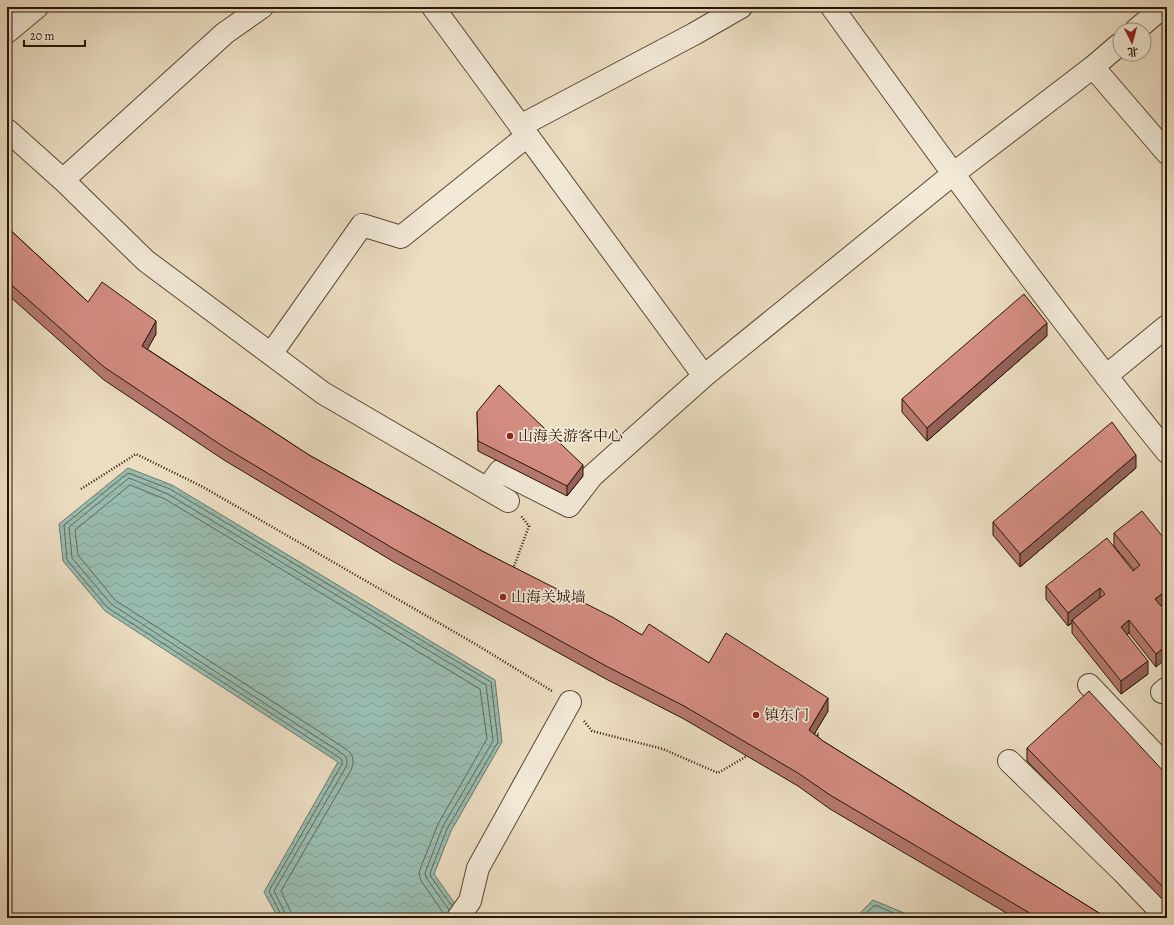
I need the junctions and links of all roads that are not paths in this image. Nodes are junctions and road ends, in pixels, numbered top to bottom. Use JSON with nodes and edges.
{"nodes":[{"id":1,"x":37,"y":7,"type":"edge"},
{"id":2,"x":262,"y":7,"type":"edge"},
{"id":3,"x":433,"y":7,"type":"edge"},
{"id":4,"x":741,"y":7,"type":"edge"},
{"id":5,"x":832,"y":7,"type":"edge"},
{"id":6,"x":1163,"y":7,"type":"edge"},
{"id":7,"x":1145,"y":22,"type":"edge"},
{"id":8,"x":7,"y":32,"type":"edge"},
{"id":9,"x":1112,"y":51,"type":"edge"},
{"id":10,"x":1093,"y":67,"type":"junction"},
{"id":11,"x":7,"y":130,"type":"edge"},
{"id":12,"x":523,"y":131,"type":"junction"},
{"id":13,"x":1167,"y":153,"type":"edge"},
{"id":14,"x":953,"y":174,"type":"junction"},
{"id":15,"x":63,"y":180,"type":"junction"},
{"id":16,"x":1167,"y":326,"type":"edge"},
{"id":17,"x":271,"y":354,"type":"junction"},
{"id":18,"x":704,"y":376,"type":"junction"},
{"id":19,"x":1106,"y":376,"type":"junction"},
{"id":20,"x":1167,"y":452,"type":"edge"},
{"id":21,"x":487,"y":489,"type":"junction"},
{"id":22,"x":508,"y":501,"type":"road end"},
{"id":23,"x":1089,"y":685,"type":"dead end"},
{"id":24,"x":570,"y":702,"type":"road end"},
{"id":25,"x":1009,"y":761,"type":"dead end"},
{"id":26,"x":1167,"y":767,"type":"edge"},
{"id":27,"x":464,"y":909,"type":"edge"},
{"id":28,"x":1167,"y":918,"type":"edge"}],
"edges":[{"from":1,"to":8,"type":"street"},
{"from":2,"to":15,"type":"street"},
{"from":3,"to":12,"type":"street"},
{"from":4,"to":12,"type":"street"},
{"from":5,"to":14,"type":"street"},
{"from":6,"to":7,"type":"street"},
{"from":9,"to":10,"type":"street"},
{"from":10,"to":13,"type":"street"},
{"from":10,"to":14,"type":"street"},
{"from":11,"to":15,"type":"street"},
{"from":12,"to":17,"type":"street"},
{"from":12,"to":18,"type":"street"},
{"from":14,"to":18,"type":"street"},
{"from":14,"to":19,"type":"street"},
{"from":15,"to":17,"type":"street"},
{"from":16,"to":19,"type":"street"},
{"from":17,"to":21,"type":"street"},
{"from":18,"to":21,"type":"street"},
{"from":19,"to":20,"type":"street"},
{"from":21,"to":22,"type":"street"},
{"from":23,"to":26,"type":"street"},
{"from":24,"to":27,"type":"street"},
{"from":25,"to":28,"type":"street"}]}
